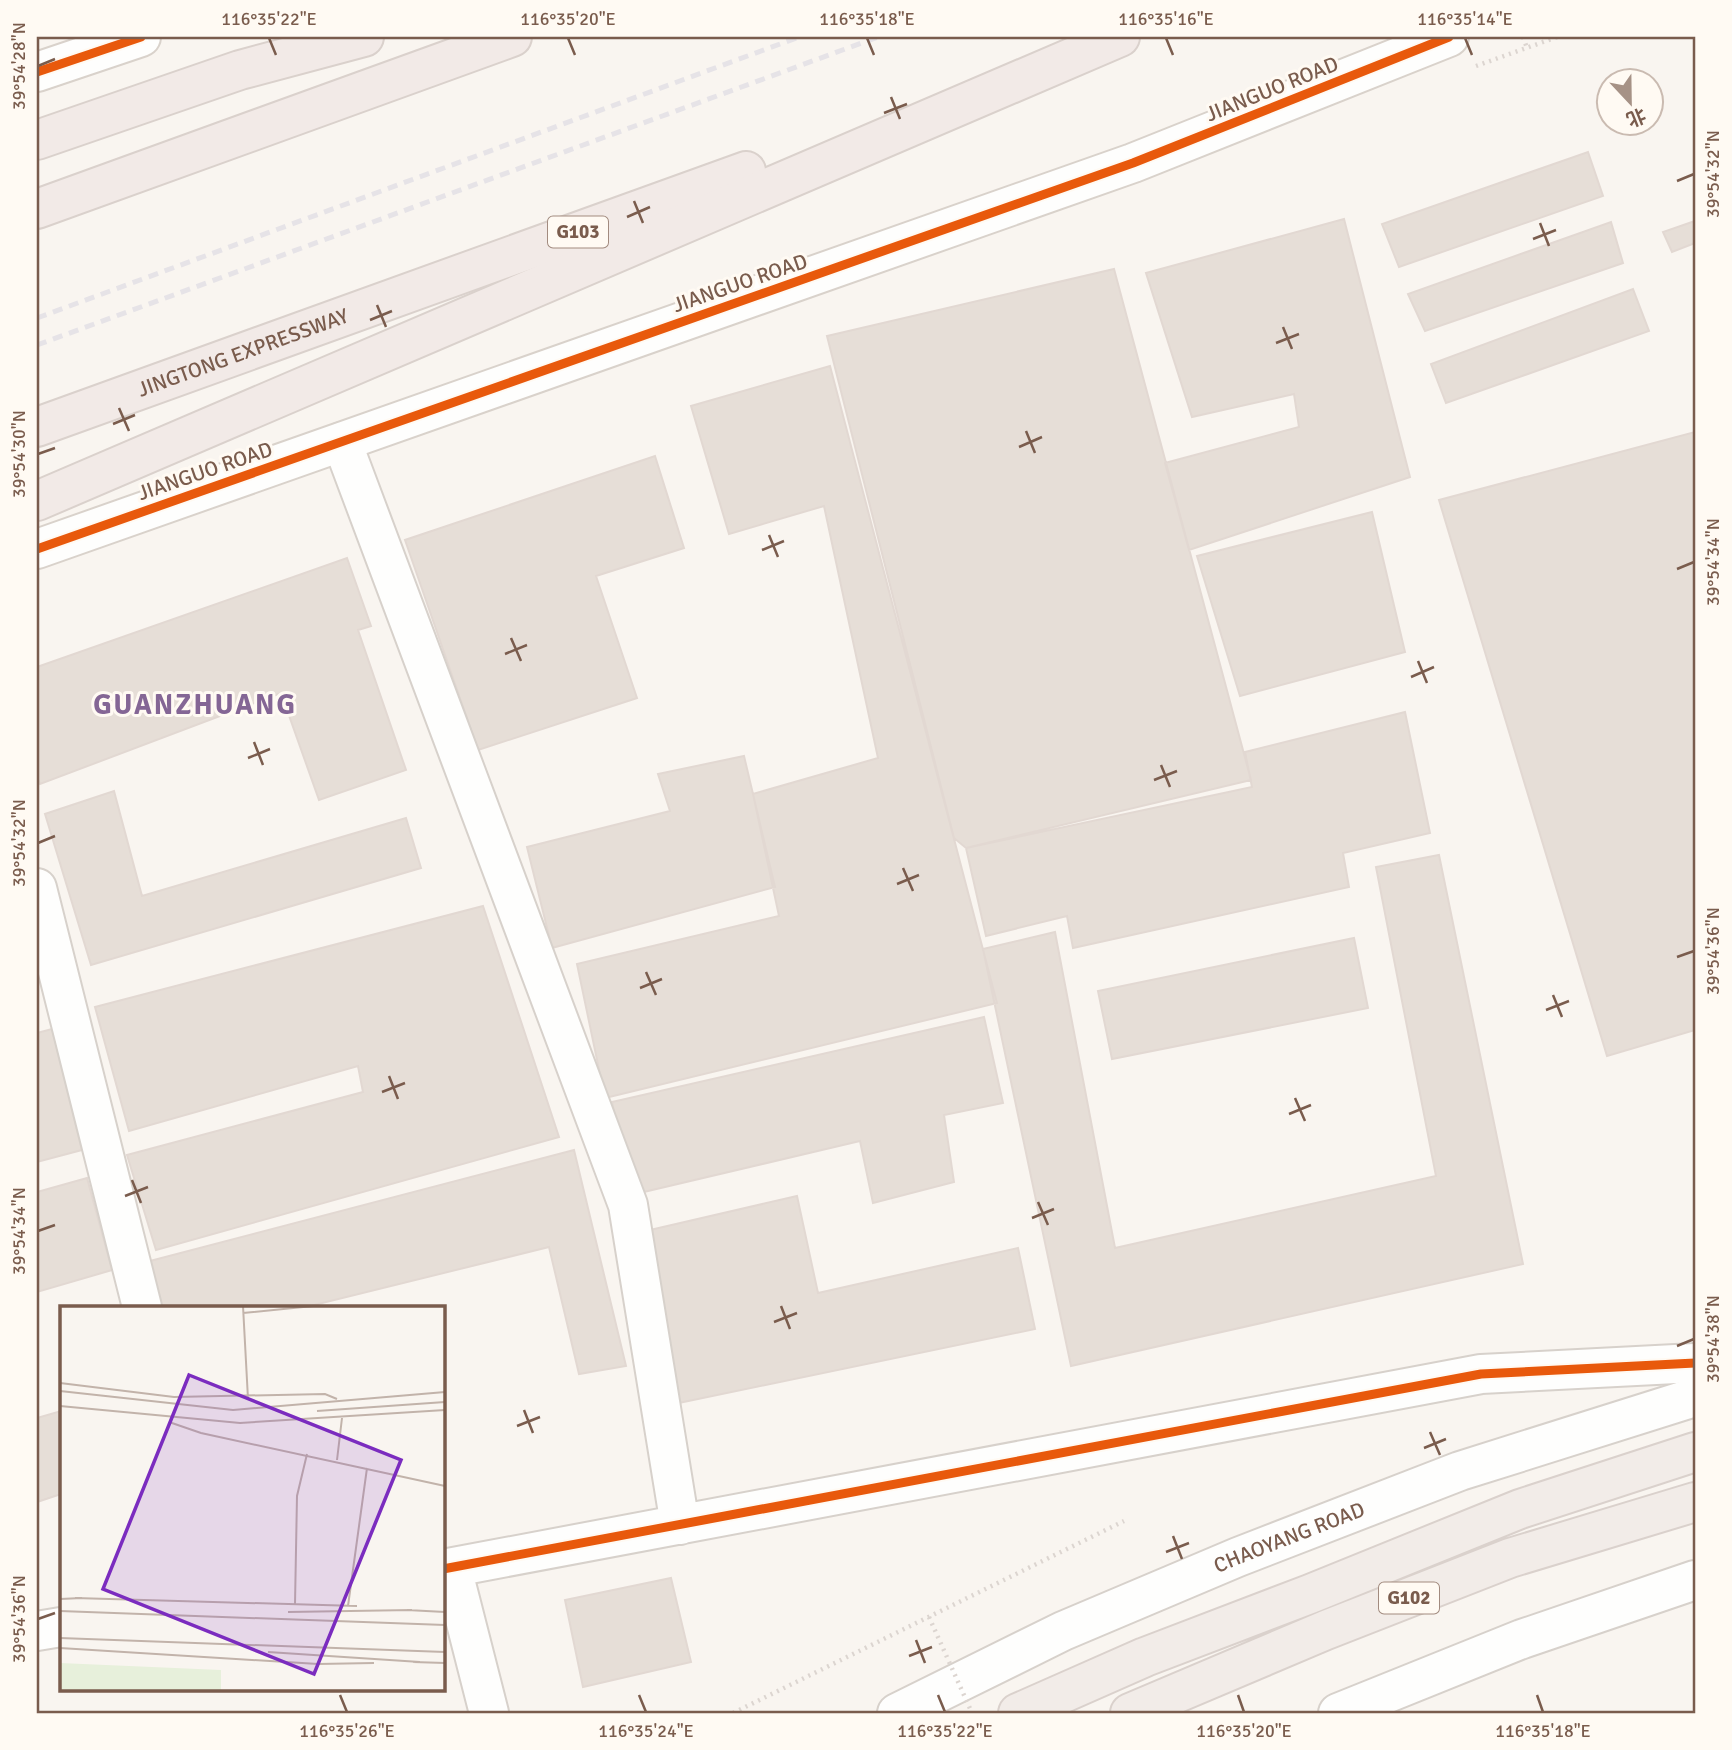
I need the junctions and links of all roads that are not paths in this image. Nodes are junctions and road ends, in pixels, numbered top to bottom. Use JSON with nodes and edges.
{"nodes":[{"id":1,"x":141,"y":37,"type":"edge"},
{"id":2,"x":364,"y":37,"type":"edge"},
{"id":3,"x":512,"y":37,"type":"edge"},
{"id":4,"x":1120,"y":37,"type":"edge"},
{"id":5,"x":1449,"y":37,"type":"edge"},
{"id":6,"x":37,"y":72,"type":"edge"},
{"id":7,"x":37,"y":140,"type":"edge"},
{"id":8,"x":37,"y":209,"type":"edge"},
{"id":9,"x":37,"y":426,"type":"edge"},
{"id":10,"x":342,"y":442,"type":"junction"},
{"id":11,"x":37,"y":501,"type":"edge"},
{"id":12,"x":37,"y":549,"type":"edge"},
{"id":13,"x":37,"y":888,"type":"edge"},
{"id":14,"x":142,"y":1306,"type":"edge"},
{"id":15,"x":1695,"y":1363,"type":"edge"},
{"id":16,"x":1695,"y":1397,"type":"edge"},
{"id":17,"x":1695,"y":1452,"type":"edge"},
{"id":18,"x":1695,"y":1502,"type":"edge"},
{"id":19,"x":680,"y":1525,"type":"junction"},
{"id":20,"x":447,"y":1569,"type":"edge"},
{"id":21,"x":1695,"y":1580,"type":"edge"},
{"id":22,"x":60,"y":1627,"type":"edge"},
{"id":23,"x":37,"y":1631,"type":"edge"},
{"id":24,"x":489,"y":1713,"type":"edge"},
{"id":25,"x":898,"y":1713,"type":"edge"},
{"id":26,"x":1018,"y":1713,"type":"edge"},
{"id":27,"x":1130,"y":1713,"type":"edge"},
{"id":28,"x":1338,"y":1713,"type":"edge"}],
"edges":[{"from":1,"to":6,"type":"street"},
{"from":2,"to":7,"type":"highway"},
{"from":3,"to":8,"type":"highway"},
{"from":4,"to":9,"type":"highway","name":"JINGTONG EXPRESSWAY","number":"G103"},
{"from":4,"to":11,"type":"highway"},
{"from":5,"to":10,"type":"street","name":"JIANGUO ROAD"},
{"from":10,"to":12,"type":"street","name":"JIANGUO ROAD"},
{"from":10,"to":19,"type":"street"},
{"from":13,"to":14,"type":"street"},
{"from":15,"to":19,"type":"street"},
{"from":16,"to":25,"type":"street","name":"CHAOYANG ROAD"},
{"from":17,"to":26,"type":"highway","number":"G102"},
{"from":18,"to":27,"type":"highway","number":"G102"},
{"from":19,"to":20,"type":"street"},
{"from":20,"to":24,"type":"street"},
{"from":21,"to":28,"type":"street"},
{"from":22,"to":23,"type":"street"}]}
